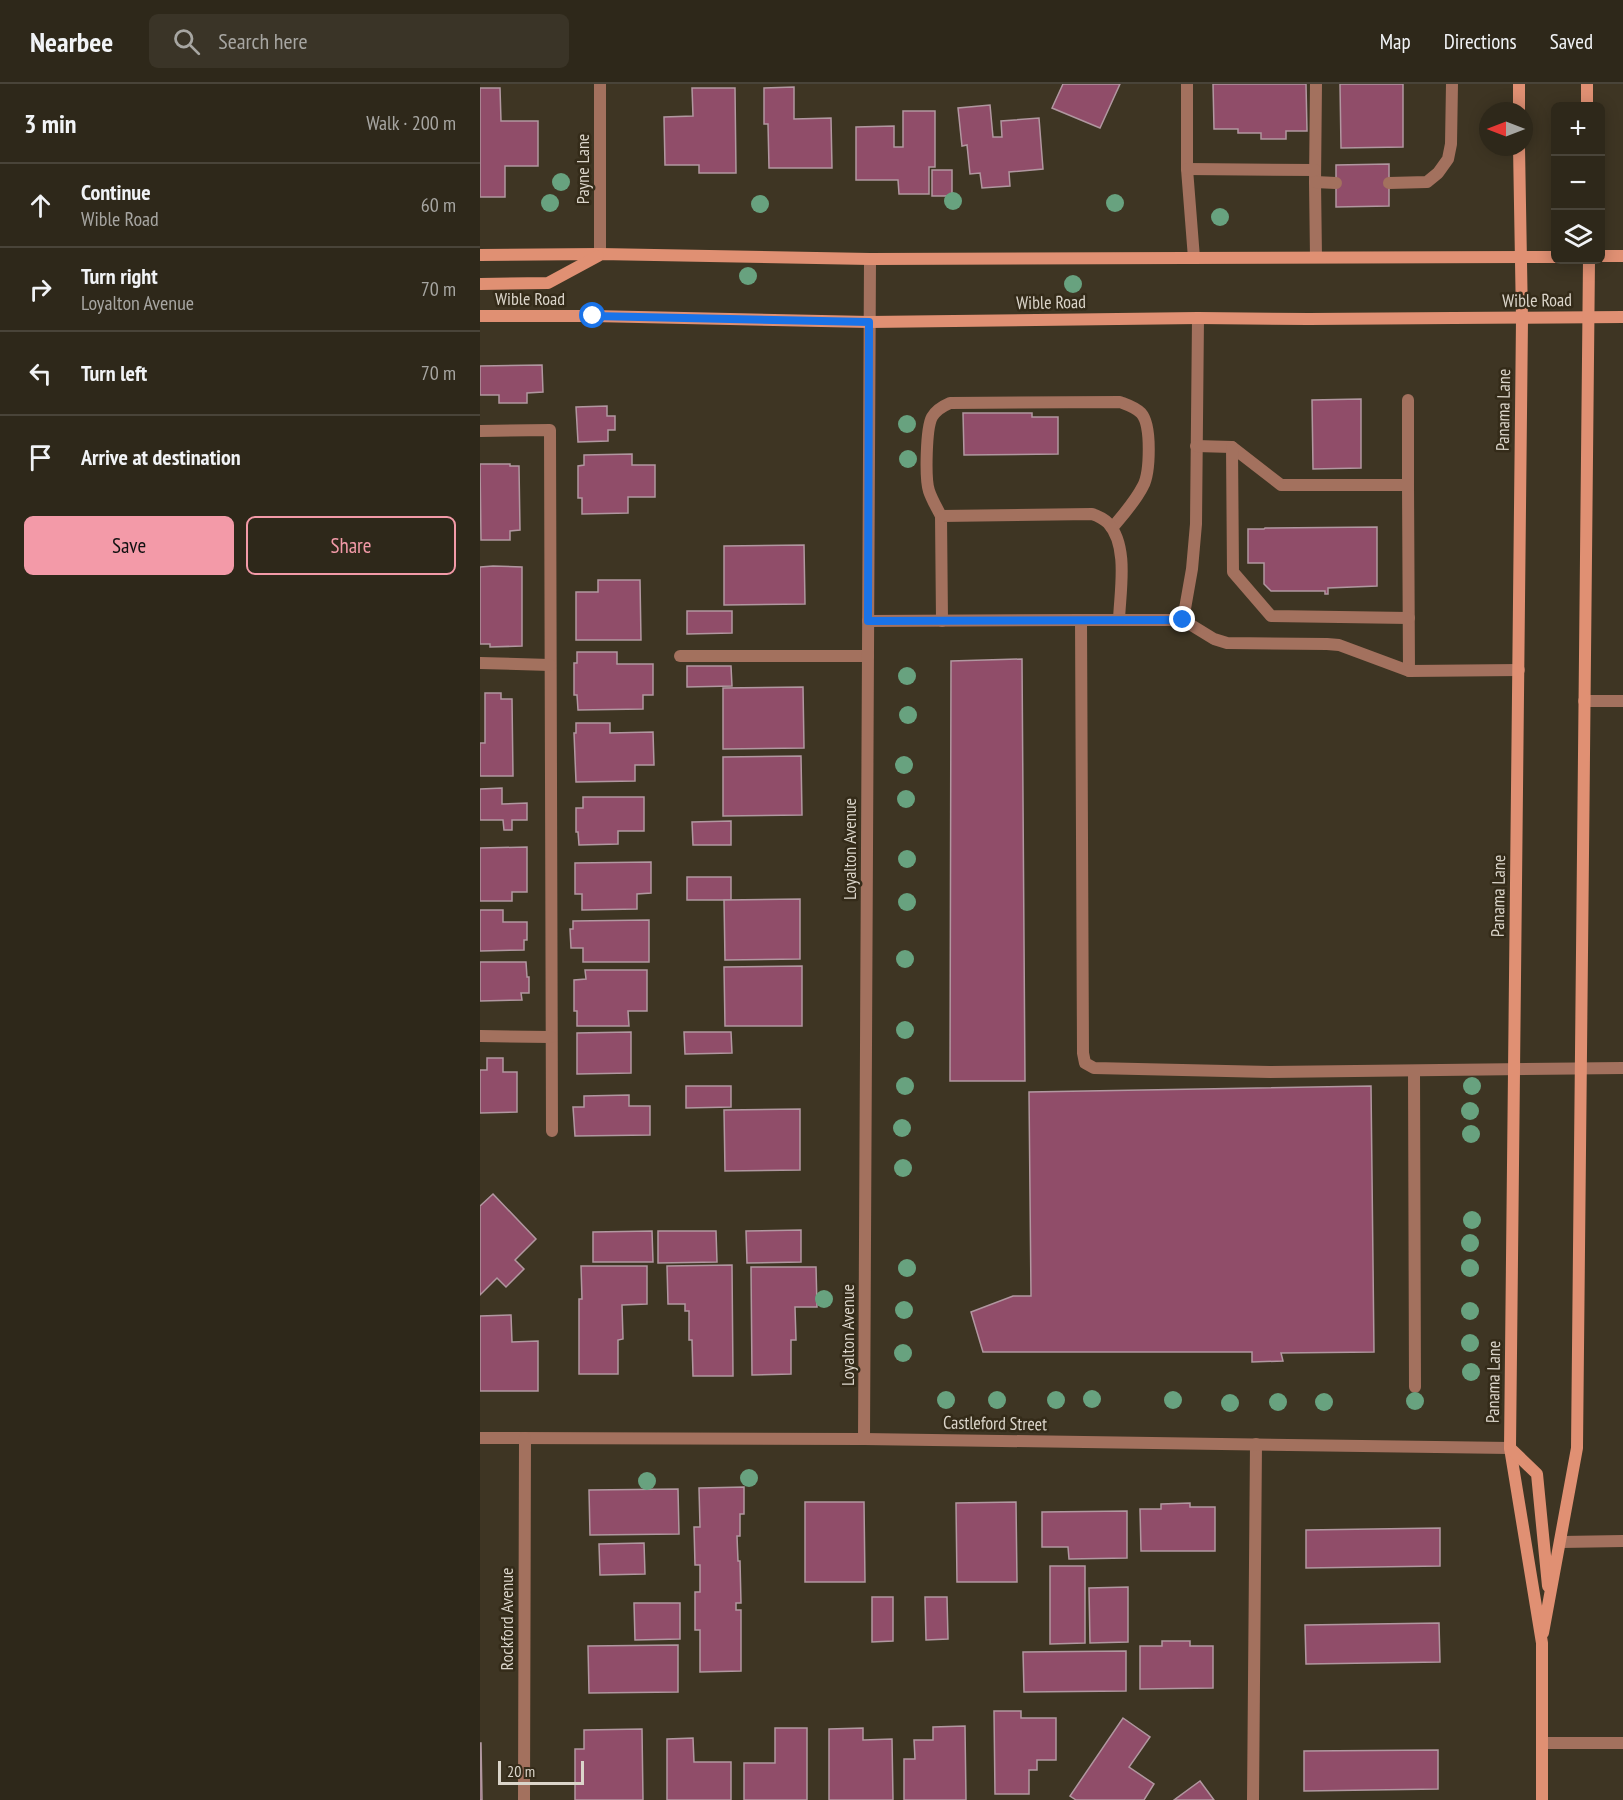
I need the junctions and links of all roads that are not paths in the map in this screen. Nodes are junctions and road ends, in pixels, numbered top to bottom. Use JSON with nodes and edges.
{"nodes":[{"id":1,"x":600,"y":84,"type":"edge"},
{"id":2,"x":1187,"y":84,"type":"edge"},
{"id":3,"x":1316,"y":84,"type":"edge"},
{"id":4,"x":1452,"y":84,"type":"edge"},
{"id":5,"x":1519,"y":84,"type":"edge"},
{"id":6,"x":1587,"y":84,"type":"edge"},
{"id":7,"x":1519,"y":102,"type":"edge"},
{"id":8,"x":1587,"y":102,"type":"edge"},
{"id":9,"x":1520,"y":156,"type":"edge"},
{"id":10,"x":1187,"y":169,"type":"junction"},
{"id":11,"x":1314,"y":176,"type":"junction"},
{"id":12,"x":1336,"y":183,"type":"dead end"},
{"id":13,"x":1389,"y":183,"type":"dead end"},
{"id":14,"x":600,"y":254,"type":"junction"},
{"id":15,"x":480,"y":255,"type":"edge"},
{"id":16,"x":1605,"y":256,"type":"edge"},
{"id":17,"x":1623,"y":256,"type":"edge"},
{"id":18,"x":1316,"y":257,"type":"junction"},
{"id":19,"x":1551,"y":257,"type":"edge"},
{"id":20,"x":1194,"y":258,"type":"junction"},
{"id":21,"x":1521,"y":258,"type":"junction"},
{"id":22,"x":870,"y":259,"type":"junction"},
{"id":23,"x":1589,"y":264,"type":"edge"},
{"id":24,"x":480,"y":284,"type":"edge"},
{"id":25,"x":480,"y":316,"type":"edge"},
{"id":26,"x":1623,"y":317,"type":"edge"},
{"id":27,"x":1198,"y":318,"type":"junction"},
{"id":28,"x":1588,"y":318,"type":"junction"},
{"id":29,"x":1522,"y":319,"type":"junction"},
{"id":30,"x":869,"y":322,"type":"junction"},
{"id":31,"x":1408,"y":400,"type":"dead end"},
{"id":32,"x":480,"y":431,"type":"edge"},
{"id":33,"x":1196,"y":446,"type":"junction"},
{"id":34,"x":1232,"y":447,"type":"junction"},
{"id":35,"x":1408,"y":485,"type":"junction"},
{"id":36,"x":941,"y":516,"type":"junction"},
{"id":37,"x":1112,"y":528,"type":"junction"},
{"id":38,"x":1409,"y":618,"type":"junction"},
{"id":39,"x":1081,"y":620,"type":"junction"},
{"id":40,"x":1119,"y":620,"type":"junction"},
{"id":41,"x":1183,"y":620,"type":"junction"},
{"id":42,"x":868,"y":621,"type":"junction"},
{"id":43,"x":942,"y":621,"type":"junction"},
{"id":44,"x":680,"y":656,"type":"dead end"},
{"id":45,"x":868,"y":656,"type":"junction"},
{"id":46,"x":480,"y":663,"type":"edge"},
{"id":47,"x":550,"y":665,"type":"junction"},
{"id":48,"x":1519,"y":670,"type":"junction"},
{"id":49,"x":1409,"y":671,"type":"junction"},
{"id":50,"x":1584,"y":701,"type":"junction"},
{"id":51,"x":1623,"y":701,"type":"edge"},
{"id":52,"x":480,"y":1036,"type":"edge"},
{"id":53,"x":551,"y":1037,"type":"junction"},
{"id":54,"x":1623,"y":1068,"type":"edge"},
{"id":55,"x":1580,"y":1069,"type":"junction"},
{"id":56,"x":1514,"y":1070,"type":"junction"},
{"id":57,"x":1414,"y":1071,"type":"junction"},
{"id":58,"x":552,"y":1131,"type":"dead end"},
{"id":59,"x":1415,"y":1387,"type":"dead end"},
{"id":60,"x":480,"y":1438,"type":"edge"},
{"id":61,"x":525,"y":1438,"type":"junction"},
{"id":62,"x":864,"y":1439,"type":"junction"},
{"id":63,"x":1256,"y":1444,"type":"junction"},
{"id":64,"x":1510,"y":1448,"type":"junction"},
{"id":65,"x":1623,"y":1541,"type":"edge"},
{"id":66,"x":1561,"y":1542,"type":"junction"},
{"id":67,"x":1549,"y":1602,"type":"junction"},
{"id":68,"x":1542,"y":1643,"type":"junction"},
{"id":69,"x":1542,"y":1743,"type":"junction"},
{"id":70,"x":1623,"y":1743,"type":"edge"},
{"id":71,"x":524,"y":1800,"type":"edge"},
{"id":72,"x":1253,"y":1800,"type":"edge"},
{"id":73,"x":1542,"y":1800,"type":"edge"}],
"edges":[{"from":1,"to":14,"type":"street","name":"Payne Lane"},
{"from":2,"to":10,"type":"street"},
{"from":3,"to":11,"type":"street"},
{"from":4,"to":13,"type":"street"},
{"from":5,"to":7,"type":"main road"},
{"from":6,"to":8,"type":"main road"},
{"from":9,"to":21,"type":"main road","name":"Panama Lane"},
{"from":10,"to":11,"type":"street"},
{"from":10,"to":20,"type":"street"},
{"from":11,"to":12,"type":"street"},
{"from":11,"to":18,"type":"street"},
{"from":14,"to":15,"type":"main road"},
{"from":14,"to":22,"type":"main road"},
{"from":14,"to":24,"type":"main road"},
{"from":16,"to":17,"type":"main road"},
{"from":18,"to":20,"type":"main road"},
{"from":18,"to":21,"type":"main road"},
{"from":19,"to":21,"type":"main road"},
{"from":20,"to":22,"type":"main road"},
{"from":21,"to":29,"type":"main road","name":"Panama Lane"},
{"from":22,"to":30,"type":"street","name":"Loyalton Avenue"},
{"from":23,"to":28,"type":"main road","name":"Panama Lane"},
{"from":25,"to":30,"type":"main road","name":"Wible Road"},
{"from":26,"to":28,"type":"main road","name":"Wible Road"},
{"from":27,"to":29,"type":"main road","name":"Wible Road"},
{"from":27,"to":30,"type":"main road","name":"Wible Road"},
{"from":27,"to":33,"type":"street"},
{"from":28,"to":29,"type":"main road","name":"Wible Road"},
{"from":28,"to":50,"type":"main road","name":"Panama Lane"},
{"from":29,"to":48,"type":"main road","name":"Panama Lane"},
{"from":30,"to":42,"type":"street","name":"Loyalton Avenue"},
{"from":31,"to":35,"type":"street"},
{"from":32,"to":47,"type":"street"},
{"from":33,"to":34,"type":"street"},
{"from":33,"to":41,"type":"street"},
{"from":34,"to":35,"type":"street"},
{"from":34,"to":38,"type":"street"},
{"from":35,"to":38,"type":"street"},
{"from":36,"to":37,"type":"street"},
{"from":36,"to":37,"type":"street"},
{"from":36,"to":43,"type":"street"},
{"from":37,"to":40,"type":"street"},
{"from":38,"to":49,"type":"street"},
{"from":39,"to":40,"type":"street"},
{"from":39,"to":43,"type":"street"},
{"from":39,"to":57,"type":"street"},
{"from":40,"to":41,"type":"street"},
{"from":41,"to":49,"type":"street"},
{"from":42,"to":43,"type":"street"},
{"from":42,"to":45,"type":"street","name":"Loyalton Avenue"},
{"from":44,"to":45,"type":"street"},
{"from":45,"to":62,"type":"street","name":"Loyalton Avenue"},
{"from":46,"to":47,"type":"street"},
{"from":47,"to":53,"type":"street"},
{"from":48,"to":49,"type":"street"},
{"from":48,"to":56,"type":"main road","name":"Panama Lane"},
{"from":50,"to":51,"type":"street"},
{"from":50,"to":55,"type":"main road","name":"Panama Lane"},
{"from":52,"to":53,"type":"street"},
{"from":53,"to":58,"type":"street"},
{"from":54,"to":55,"type":"street"},
{"from":55,"to":56,"type":"street"},
{"from":55,"to":66,"type":"main road","name":"Panama Lane"},
{"from":56,"to":57,"type":"street"},
{"from":56,"to":64,"type":"main road","name":"Panama Lane"},
{"from":57,"to":59,"type":"street"},
{"from":60,"to":61,"type":"street","name":"Castleford Street"},
{"from":61,"to":62,"type":"street","name":"Castleford Street"},
{"from":61,"to":71,"type":"street","name":"Rockford Avenue"},
{"from":62,"to":63,"type":"street","name":"Castleford Street"},
{"from":63,"to":64,"type":"street","name":"Castleford Street"},
{"from":63,"to":72,"type":"street"},
{"from":64,"to":67,"type":"main road"},
{"from":64,"to":68,"type":"main road","name":"Panama Lane"},
{"from":65,"to":66,"type":"street"},
{"from":66,"to":67,"type":"main road","name":"Panama Lane"},
{"from":67,"to":68,"type":"main road","name":"Panama Lane"},
{"from":68,"to":69,"type":"main road","name":"Panama Lane"},
{"from":69,"to":70,"type":"street"},
{"from":69,"to":73,"type":"main road","name":"Panama Lane"}]}
